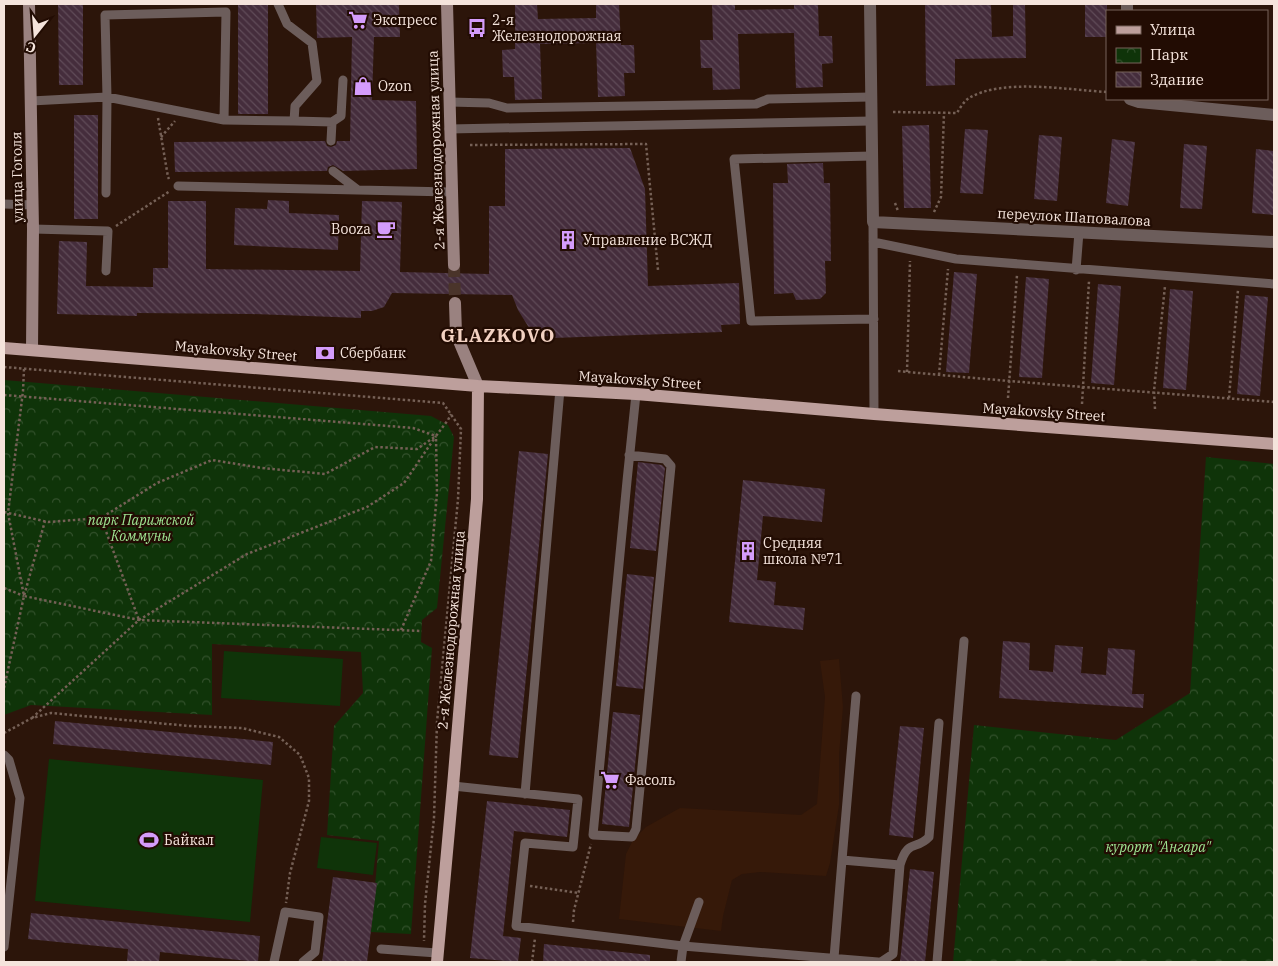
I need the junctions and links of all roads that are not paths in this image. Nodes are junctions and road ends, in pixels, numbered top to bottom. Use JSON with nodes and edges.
{"nodes":[{"id":1,"x":29,"y":4,"type":"edge"},
{"id":2,"x":278,"y":4,"type":"edge"},
{"id":3,"x":447,"y":4,"type":"edge"},
{"id":4,"x":870,"y":4,"type":"edge"},
{"id":5,"x":343,"y":80,"type":"dead end"},
{"id":6,"x":107,"y":97,"type":"junction"},
{"id":7,"x":871,"y":97,"type":"junction"},
{"id":8,"x":31,"y":101,"type":"junction"},
{"id":9,"x":1134,"y":101,"type":"edge"},
{"id":10,"x":449,"y":102,"type":"junction"},
{"id":11,"x":1274,"y":115,"type":"edge"},
{"id":12,"x":224,"y":120,"type":"junction"},
{"id":13,"x":294,"y":121,"type":"junction"},
{"id":14,"x":872,"y":121,"type":"junction"},
{"id":15,"x":332,"y":122,"type":"junction"},
{"id":16,"x":450,"y":130,"type":"junction"},
{"id":17,"x":331,"y":142,"type":"dead end"},
{"id":18,"x":873,"y":156,"type":"junction"},
{"id":19,"x":333,"y":171,"type":"dead end"},
{"id":20,"x":178,"y":186,"type":"road end"},
{"id":21,"x":358,"y":190,"type":"junction"},
{"id":22,"x":451,"y":192,"type":"junction"},
{"id":23,"x":106,"y":193,"type":"dead end"},
{"id":24,"x":4,"y":204,"type":"edge"},
{"id":25,"x":33,"y":205,"type":"junction"},
{"id":26,"x":873,"y":222,"type":"junction"},
{"id":27,"x":33,"y":229,"type":"junction"},
{"id":28,"x":1079,"y":232,"type":"junction"},
{"id":29,"x":873,"y":242,"type":"junction"},
{"id":30,"x":1274,"y":242,"type":"edge"},
{"id":31,"x":454,"y":265,"type":"tunnel mouth"},
{"id":32,"x":1076,"y":270,"type":"junction"},
{"id":33,"x":106,"y":271,"type":"dead end"},
{"id":34,"x":1274,"y":284,"type":"edge"},
{"id":35,"x":455,"y":303,"type":"tunnel mouth"},
{"id":36,"x":874,"y":319,"type":"junction"},
{"id":37,"x":4,"y":348,"type":"edge"},
{"id":38,"x":32,"y":350,"type":"junction"},
{"id":39,"x":478,"y":386,"type":"junction"},
{"id":40,"x":560,"y":389,"type":"junction"},
{"id":41,"x":636,"y":394,"type":"junction"},
{"id":42,"x":874,"y":414,"type":"junction"},
{"id":43,"x":1274,"y":444,"type":"edge"},
{"id":44,"x":629,"y":455,"type":"junction"},
{"id":45,"x":964,"y":641,"type":"dead end"},
{"id":46,"x":856,"y":696,"type":"dead end"},
{"id":47,"x":939,"y":723,"type":"dead end"},
{"id":48,"x":4,"y":755,"type":"edge"},
{"id":49,"x":453,"y":786,"type":"junction"},
{"id":50,"x":525,"y":794,"type":"junction"},
{"id":51,"x":842,"y":860,"type":"junction"},
{"id":52,"x":900,"y":865,"type":"junction"},
{"id":53,"x":699,"y":902,"type":"dead end"},
{"id":54,"x":683,"y":946,"type":"junction"},
{"id":55,"x":4,"y":947,"type":"edge"},
{"id":56,"x":381,"y":949,"type":"dead end"},
{"id":57,"x":437,"y":958,"type":"edge"},
{"id":58,"x":834,"y":958,"type":"junction"},
{"id":59,"x":274,"y":962,"type":"edge"},
{"id":60,"x":304,"y":962,"type":"edge"},
{"id":61,"x":681,"y":962,"type":"edge"},
{"id":62,"x":879,"y":962,"type":"edge"},
{"id":63,"x":937,"y":962,"type":"edge"}],
"edges":[{"from":1,"to":8,"type":"main road","name":"улица Гоголя"},
{"from":2,"to":13,"type":"lane"},
{"from":3,"to":10,"type":"main road","name":"2-я Железнодорожная улица"},
{"from":4,"to":7,"type":"street"},
{"from":5,"to":15,"type":"lane"},
{"from":6,"to":8,"type":"lane"},
{"from":6,"to":12,"type":"lane"},
{"from":6,"to":12,"type":"lane"},
{"from":6,"to":23,"type":"lane"},
{"from":7,"to":10,"type":"lane"},
{"from":7,"to":14,"type":"street"},
{"from":8,"to":25,"type":"main road","name":"улица Гоголя"},
{"from":9,"to":11,"type":"street"},
{"from":10,"to":16,"type":"main road","name":"2-я Железнодорожная улица"},
{"from":12,"to":13,"type":"lane"},
{"from":13,"to":15,"type":"lane"},
{"from":14,"to":16,"type":"lane"},
{"from":14,"to":18,"type":"street"},
{"from":15,"to":17,"type":"lane"},
{"from":16,"to":22,"type":"main road","name":"2-я Железнодорожная улица"},
{"from":18,"to":26,"type":"street"},
{"from":18,"to":36,"type":"lane"},
{"from":19,"to":21,"type":"lane"},
{"from":20,"to":21,"type":"lane"},
{"from":21,"to":22,"type":"lane"},
{"from":22,"to":31,"type":"main road","name":"2-я Железнодорожная улица"},
{"from":24,"to":25,"type":"lane"},
{"from":25,"to":27,"type":"main road","name":"улица Гоголя"},
{"from":26,"to":28,"type":"street","name":"переулок Шаповалова"},
{"from":26,"to":29,"type":"lane"},
{"from":27,"to":33,"type":"lane"},
{"from":27,"to":38,"type":"main road","name":"улица Гоголя"},
{"from":28,"to":30,"type":"street","name":"переулок Шаповалова"},
{"from":28,"to":32,"type":"lane"},
{"from":29,"to":32,"type":"lane"},
{"from":29,"to":36,"type":"lane"},
{"from":32,"to":34,"type":"lane"},
{"from":35,"to":39,"type":"main road","name":"2-я Железнодорожная улица"},
{"from":36,"to":42,"type":"lane"},
{"from":37,"to":38,"type":"main road","name":"Mayakovsky Street"},
{"from":38,"to":39,"type":"main road","name":"Mayakovsky Street"},
{"from":39,"to":40,"type":"main road","name":"Mayakovsky Street"},
{"from":39,"to":49,"type":"main road","name":"2-я Железнодорожная улица"},
{"from":40,"to":41,"type":"main road","name":"Mayakovsky Street"},
{"from":40,"to":50,"type":"lane"},
{"from":41,"to":42,"type":"main road","name":"Mayakovsky Street"},
{"from":41,"to":44,"type":"lane"},
{"from":42,"to":43,"type":"main road","name":"Mayakovsky Street"},
{"from":44,"to":44,"type":"lane"},
{"from":45,"to":63,"type":"lane"},
{"from":46,"to":51,"type":"lane"},
{"from":47,"to":52,"type":"lane"},
{"from":48,"to":55,"type":"lane"},
{"from":49,"to":50,"type":"lane"},
{"from":49,"to":57,"type":"main road","name":"2-я Железнодорожная улица"},
{"from":50,"to":54,"type":"lane"},
{"from":51,"to":52,"type":"lane"},
{"from":51,"to":58,"type":"lane"},
{"from":52,"to":62,"type":"lane"},
{"from":53,"to":54,"type":"lane"},
{"from":54,"to":58,"type":"lane"},
{"from":54,"to":61,"type":"lane"},
{"from":56,"to":57,"type":"lane"},
{"from":58,"to":62,"type":"lane"},
{"from":59,"to":60,"type":"lane"}]}
